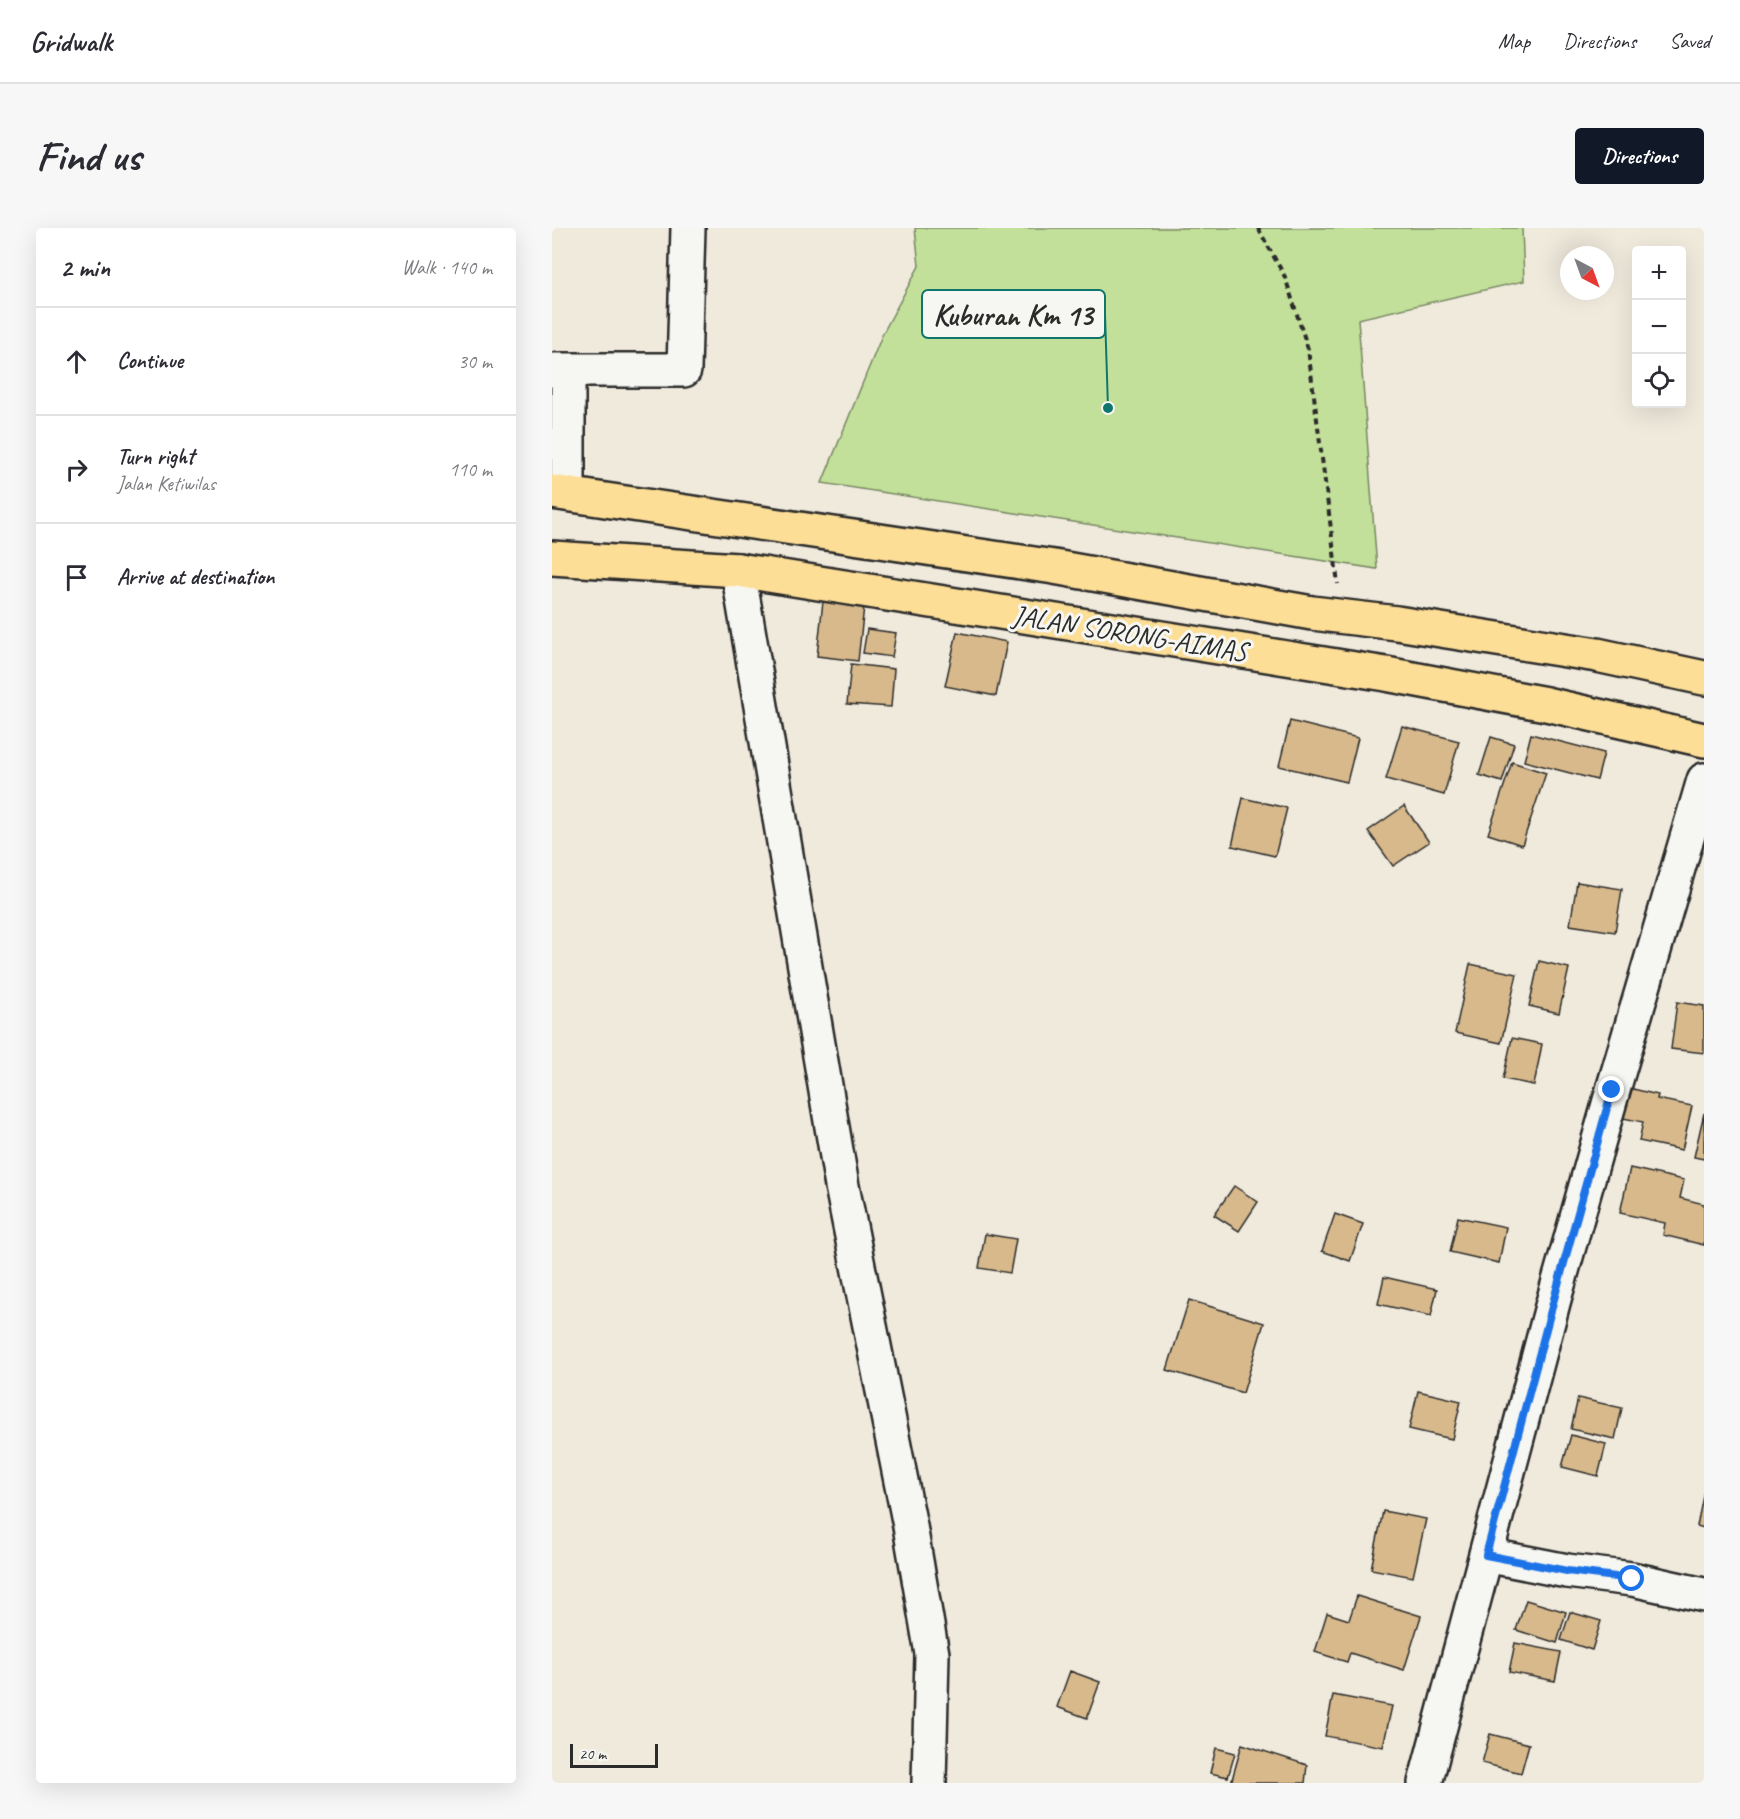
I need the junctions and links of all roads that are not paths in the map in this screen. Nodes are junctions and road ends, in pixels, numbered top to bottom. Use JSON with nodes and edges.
{"nodes":[{"id":1,"x":688,"y":228,"type":"edge"},
{"id":2,"x":560,"y":370,"type":"edge"},
{"id":3,"x":560,"y":493,"type":"edge"},
{"id":4,"x":552,"y":558,"type":"edge"},
{"id":5,"x":738,"y":570,"type":"junction"},
{"id":6,"x":1397,"y":624,"type":"junction"},
{"id":7,"x":1386,"y":674,"type":"junction"},
{"id":8,"x":1704,"y":678,"type":"edge"},
{"id":9,"x":1704,"y":740,"type":"edge"},
{"id":10,"x":1704,"y":780,"type":"edge"},
{"id":11,"x":1486,"y":1555,"type":"junction"},
{"id":12,"x":1704,"y":1595,"type":"edge"},
{"id":13,"x":929,"y":1783,"type":"edge"},
{"id":14,"x":1425,"y":1783,"type":"edge"}],
"edges":[{"from":1,"to":2,"type":"street"},
{"from":2,"to":3,"type":"street"},
{"from":3,"to":6,"type":"highway","name":"JALAN SORONG-AIMAS"},
{"from":4,"to":5,"type":"highway","name":"JALAN SORONG-AIMAS"},
{"from":5,"to":7,"type":"highway","name":"JALAN SORONG-AIMAS"},
{"from":5,"to":13,"type":"street"},
{"from":6,"to":7,"type":"highway"},
{"from":6,"to":8,"type":"highway","name":"JALAN SORONG-AIMAS"},
{"from":7,"to":9,"type":"highway","name":"JALAN SORONG-AIMAS"},
{"from":10,"to":11,"type":"street"},
{"from":11,"to":12,"type":"street"},
{"from":11,"to":14,"type":"street"}]}
